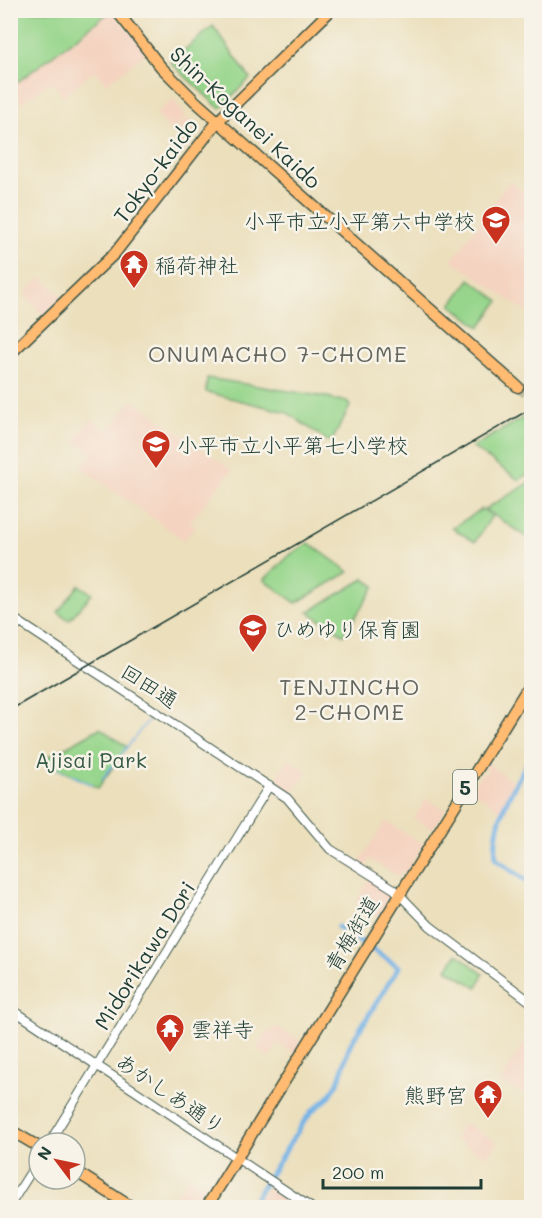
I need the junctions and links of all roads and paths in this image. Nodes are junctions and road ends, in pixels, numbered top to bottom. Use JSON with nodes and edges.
{"nodes":[{"id":1,"x":116,"y":10,"type":"edge"},
{"id":2,"x":331,"y":10,"type":"edge"},
{"id":3,"x":218,"y":121,"type":"junction"},
{"id":4,"x":10,"y":354,"type":"edge"},
{"id":5,"x":518,"y":387,"type":"tunnel mouth"},
{"id":6,"x":10,"y":616,"type":"edge"},
{"id":7,"x":531,"y":681,"type":"edge"},
{"id":8,"x":269,"y":786,"type":"junction"},
{"id":9,"x":398,"y":893,"type":"junction"},
{"id":10,"x":531,"y":1003,"type":"edge"},
{"id":11,"x":10,"y":1008,"type":"edge"},
{"id":12,"x":97,"y":1065,"type":"junction"},
{"id":13,"x":10,"y":1130,"type":"edge"},
{"id":14,"x":56,"y":1131,"type":"edge"},
{"id":15,"x":27,"y":1140,"type":"edge"},
{"id":16,"x":237,"y":1158,"type":"junction"},
{"id":17,"x":27,"y":1178,"type":"edge"},
{"id":18,"x":87,"y":1178,"type":"edge"},
{"id":19,"x":10,"y":1205,"type":"edge"},
{"id":20,"x":134,"y":1208,"type":"edge"},
{"id":21,"x":206,"y":1208,"type":"edge"},
{"id":22,"x":312,"y":1208,"type":"edge"}],
"edges":[{"from":1,"to":3,"type":"main road","name":"Shin-Koganei Kaido"},
{"from":2,"to":3,"type":"main road","name":"Tokyo-kaido"},
{"from":3,"to":4,"type":"main road","name":"Tokyo-kaido"},
{"from":3,"to":5,"type":"main road","name":"Shin-Koganei Kaido"},
{"from":6,"to":8,"type":"street","name":"回田通"},
{"from":7,"to":9,"type":"main road","name":"青梅街道","number":"5"},
{"from":8,"to":9,"type":"street","name":"回田通"},
{"from":8,"to":12,"type":"street","name":"Midorikawa Dori"},
{"from":9,"to":10,"type":"street","name":"回田通"},
{"from":9,"to":16,"type":"main road","name":"青梅街道","number":"5"},
{"from":11,"to":12,"type":"street","name":"あかしあ通り"},
{"from":12,"to":14,"type":"street","name":"Midorikawa Dori"},
{"from":12,"to":16,"type":"street","name":"あかしあ通り"},
{"from":13,"to":15,"type":"main road"},
{"from":16,"to":21,"type":"main road","name":"青梅街道","number":"5"},
{"from":16,"to":22,"type":"street","name":"あかしあ通り"},
{"from":17,"to":19,"type":"street"},
{"from":18,"to":20,"type":"main road"}]}
